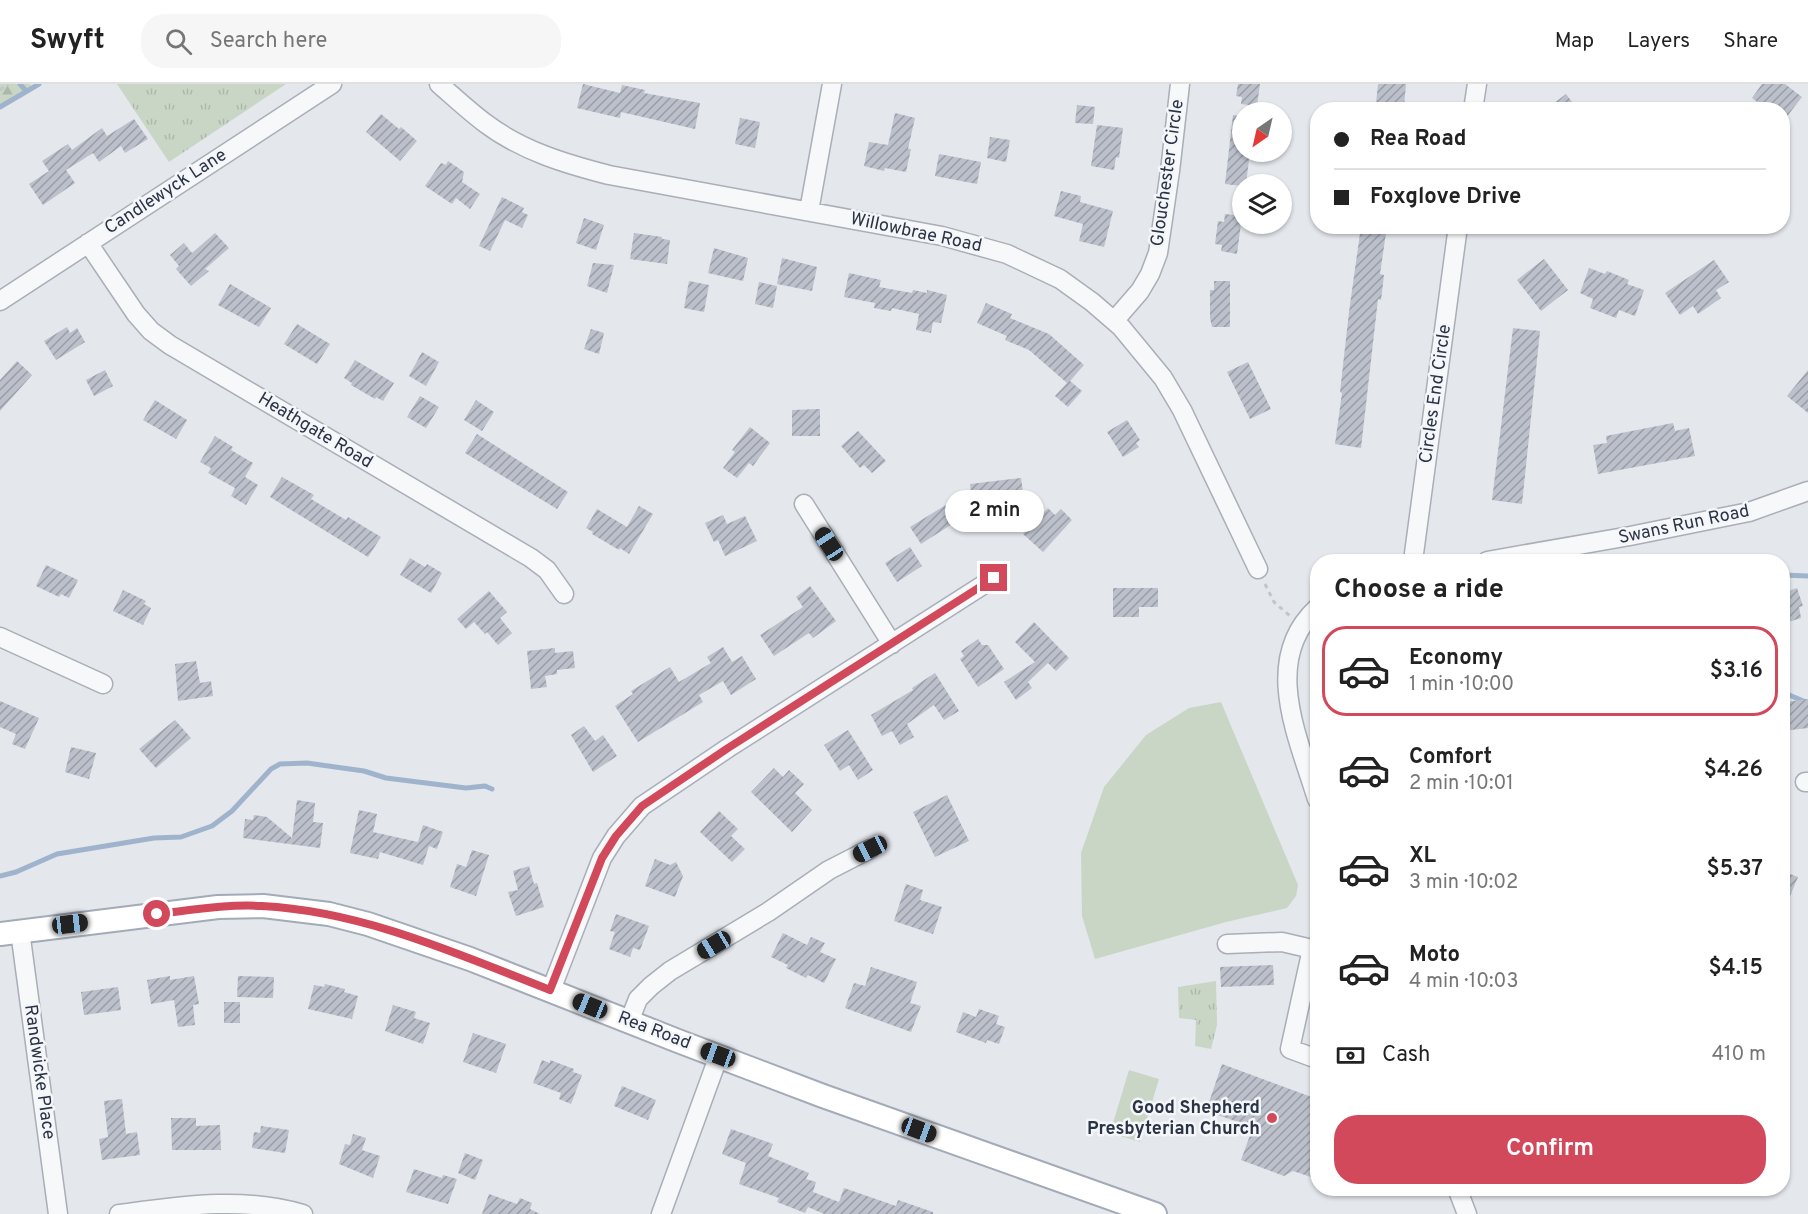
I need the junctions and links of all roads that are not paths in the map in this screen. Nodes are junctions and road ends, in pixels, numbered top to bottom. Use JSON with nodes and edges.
{"nodes":[{"id":1,"x":332,"y":84,"type":"edge"},
{"id":2,"x":439,"y":84,"type":"edge"},
{"id":3,"x":832,"y":84,"type":"edge"},
{"id":4,"x":1180,"y":84,"type":"edge"},
{"id":5,"x":1477,"y":84,"type":"edge"},
{"id":6,"x":1474,"y":102,"type":"edge"},
{"id":7,"x":809,"y":211,"type":"junction"},
{"id":8,"x":1457,"y":234,"type":"edge"},
{"id":9,"x":88,"y":243,"type":"junction"},
{"id":10,"x":0,"y":301,"type":"edge"},
{"id":11,"x":1114,"y":321,"type":"junction"},
{"id":12,"x":1808,"y":491,"type":"edge"},
{"id":13,"x":804,"y":504,"type":"dead end"},
{"id":14,"x":1414,"y":554,"type":"edge"},
{"id":15,"x":1527,"y":554,"type":"edge"},
{"id":16,"x":1258,"y":569,"type":"road end"},
{"id":17,"x":994,"y":578,"type":"dead end"},
{"id":18,"x":564,"y":594,"type":"dead end"},
{"id":19,"x":1310,"y":615,"type":"edge"},
{"id":20,"x":0,"y":637,"type":"edge"},
{"id":21,"x":892,"y":644,"type":"junction"},
{"id":22,"x":103,"y":684,"type":"dead end"},
{"id":23,"x":1310,"y":777,"type":"edge"},
{"id":24,"x":870,"y":849,"type":"dead end"},
{"id":25,"x":10,"y":932,"type":"edge"},
{"id":26,"x":1227,"y":945,"type":"dead end"},
{"id":27,"x":1310,"y":947,"type":"edge"},
{"id":28,"x":1310,"y":965,"type":"edge"},
{"id":29,"x":550,"y":990,"type":"junction"},
{"id":30,"x":629,"y":1022,"type":"junction"},
{"id":31,"x":718,"y":1055,"type":"junction"},
{"id":32,"x":1310,"y":1056,"type":"edge"},
{"id":33,"x":1460,"y":1196,"type":"edge"},
{"id":34,"x":58,"y":1214,"type":"edge"},
{"id":35,"x":119,"y":1214,"type":"edge"},
{"id":36,"x":303,"y":1214,"type":"edge"},
{"id":37,"x":661,"y":1214,"type":"edge"},
{"id":38,"x":1155,"y":1214,"type":"edge"},
{"id":39,"x":1467,"y":1214,"type":"edge"}],
"edges":[{"from":1,"to":9,"type":"street","name":"Candlewyck Lane"},
{"from":2,"to":7,"type":"street","name":"Willowbrae Road"},
{"from":3,"to":7,"type":"street"},
{"from":4,"to":11,"type":"street","name":"Glouchester Circle"},
{"from":5,"to":6,"type":"street"},
{"from":7,"to":11,"type":"street","name":"Willowbrae Road"},
{"from":8,"to":14,"type":"street","name":"Circles End Circle"},
{"from":9,"to":10,"type":"street","name":"Candlewyck Lane"},
{"from":9,"to":18,"type":"street","name":"Heathgate Road"},
{"from":11,"to":16,"type":"street","name":"Willowbrae Road"},
{"from":12,"to":15,"type":"street","name":"Swans Run Road"},
{"from":13,"to":21,"type":"street"},
{"from":17,"to":21,"type":"street"},
{"from":19,"to":23,"type":"street"},
{"from":20,"to":22,"type":"street"},
{"from":21,"to":29,"type":"street"},
{"from":24,"to":30,"type":"street"},
{"from":25,"to":29,"type":"main road","name":"Rea Road"},
{"from":25,"to":34,"type":"street","name":"Randwicke Place"},
{"from":26,"to":27,"type":"street"},
{"from":28,"to":32,"type":"street"},
{"from":29,"to":30,"type":"main road","name":"Rea Road"},
{"from":30,"to":31,"type":"main road","name":"Rea Road"},
{"from":31,"to":37,"type":"street"},
{"from":31,"to":38,"type":"main road","name":"Rea Road"},
{"from":33,"to":39,"type":"street"},
{"from":35,"to":36,"type":"street"}]}
